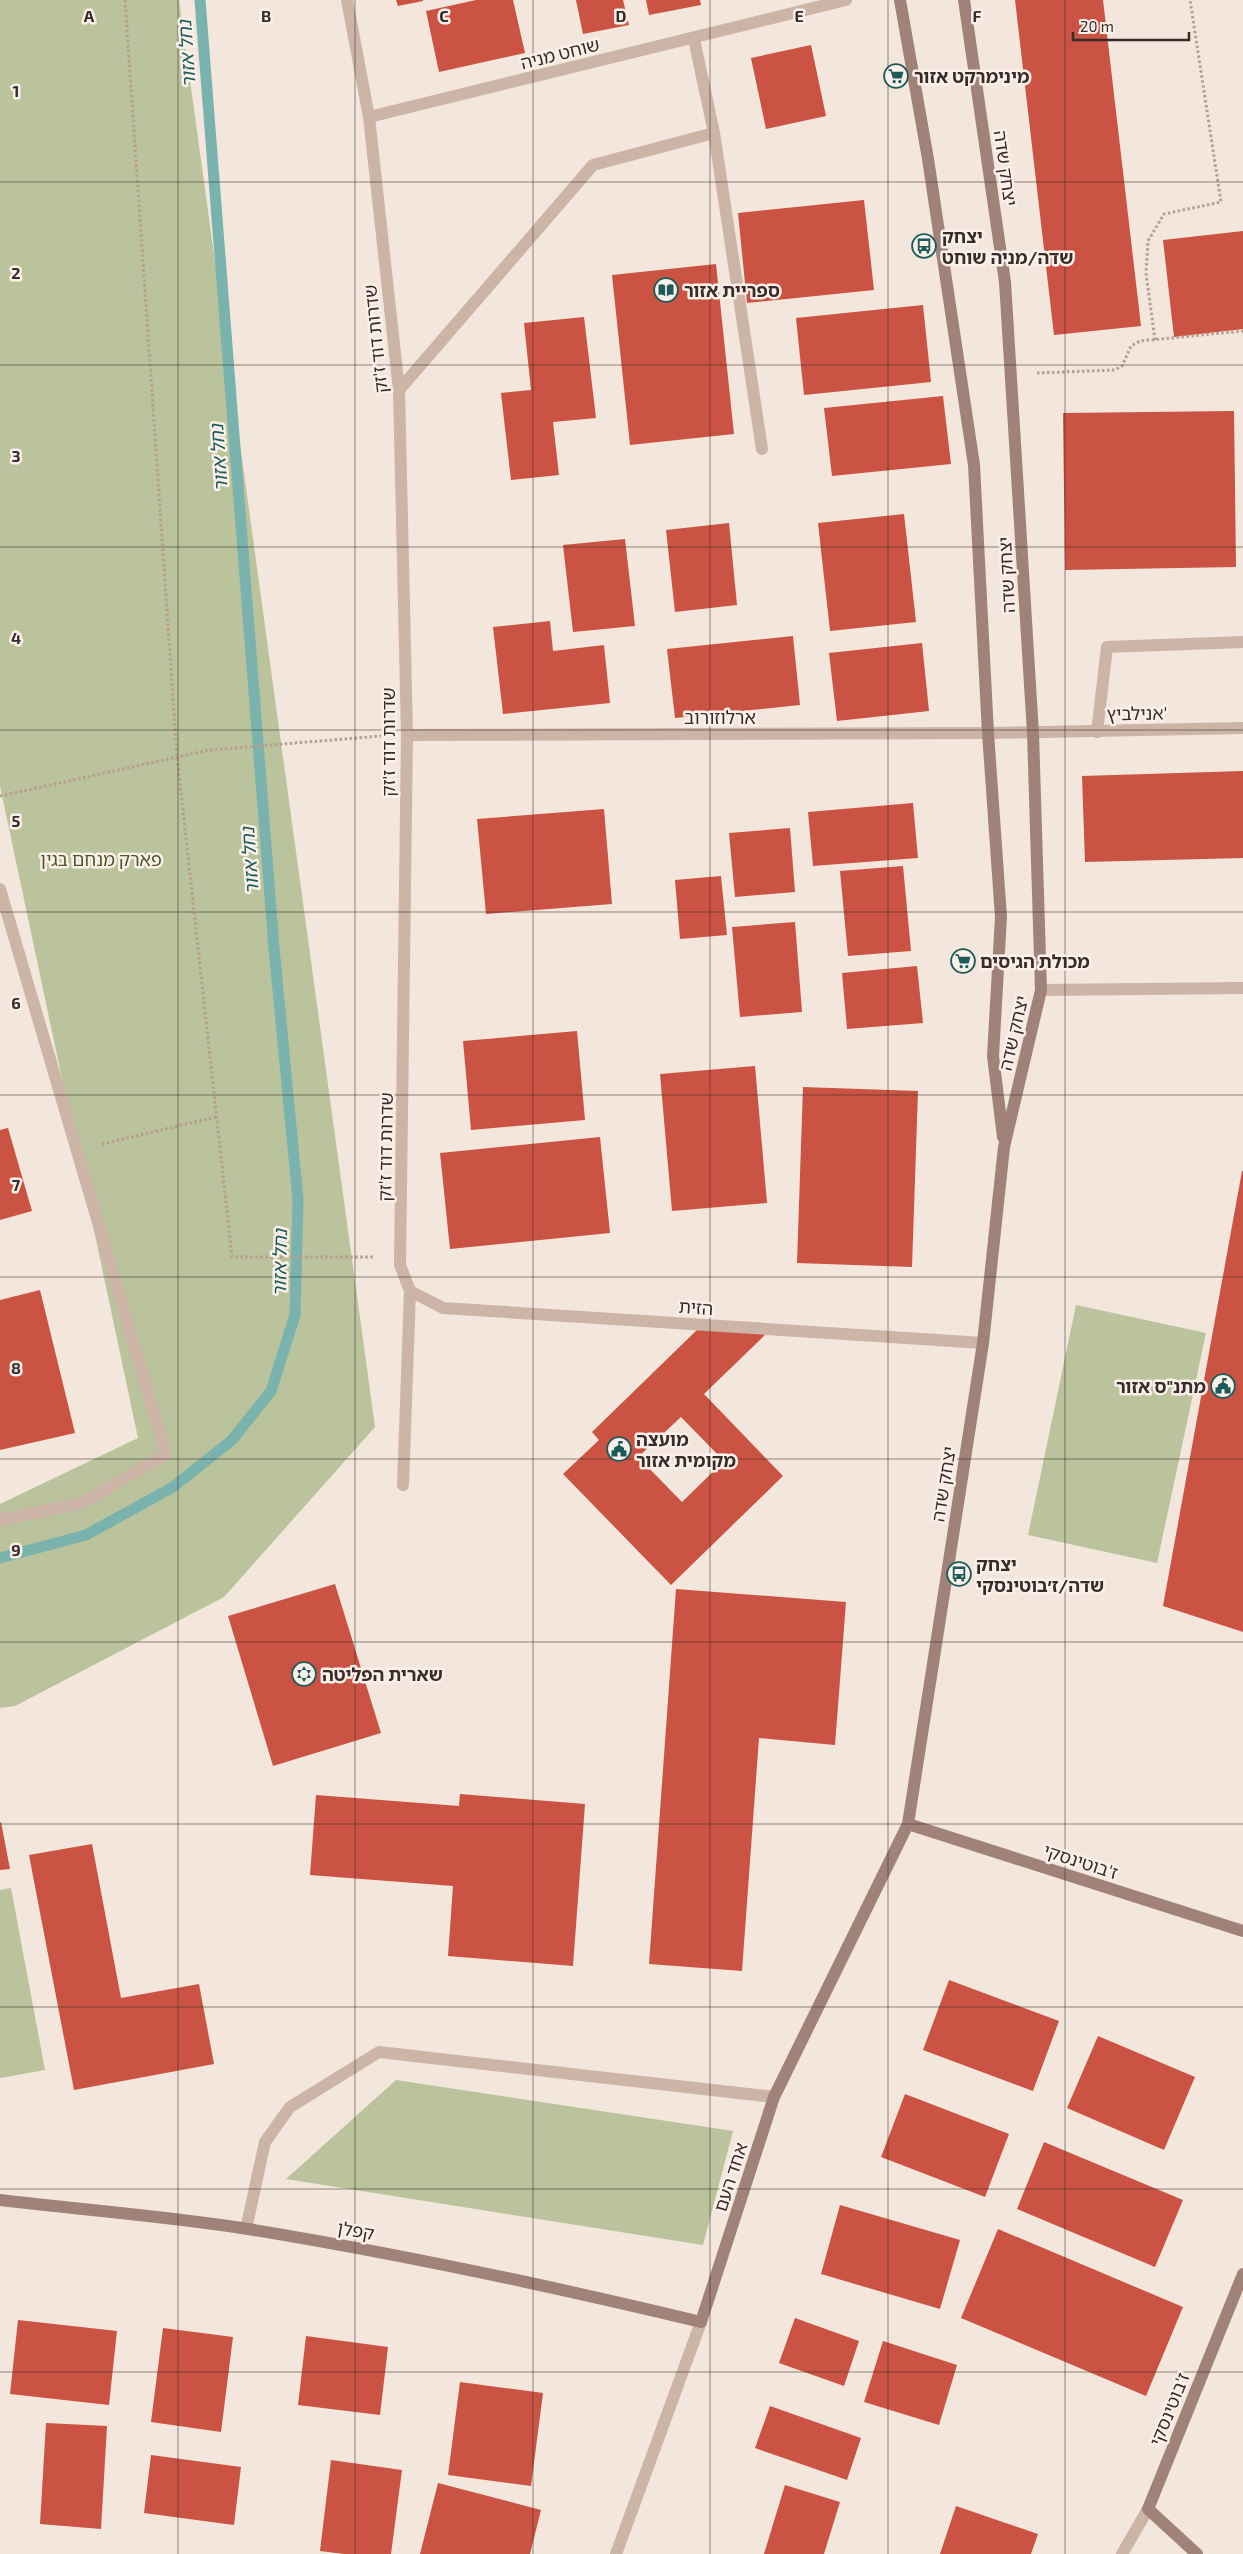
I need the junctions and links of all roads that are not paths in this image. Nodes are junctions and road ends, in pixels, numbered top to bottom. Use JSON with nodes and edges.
{"nodes":[{"id":1,"x":346,"y":0,"type":"edge"},
{"id":2,"x":846,"y":0,"type":"edge"},
{"id":3,"x":900,"y":0,"type":"edge"},
{"id":4,"x":964,"y":0,"type":"edge"},
{"id":5,"x":694,"y":39,"type":"junction"},
{"id":6,"x":368,"y":117,"type":"junction"},
{"id":7,"x":714,"y":133,"type":"junction"},
{"id":8,"x":398,"y":390,"type":"junction"},
{"id":9,"x":762,"y":449,"type":"dead end"},
{"id":10,"x":1243,"y":642,"type":"edge"},
{"id":11,"x":1243,"y":728,"type":"edge"},
{"id":12,"x":1097,"y":732,"type":"junction"},
{"id":13,"x":988,"y":733,"type":"junction"},
{"id":14,"x":1033,"y":733,"type":"junction"},
{"id":15,"x":407,"y":735,"type":"junction"},
{"id":16,"x":0,"y":889,"type":"edge"},
{"id":17,"x":1243,"y":988,"type":"edge"},
{"id":18,"x":1041,"y":990,"type":"junction"},
{"id":19,"x":1004,"y":1147,"type":"junction"},
{"id":20,"x":410,"y":1292,"type":"junction"},
{"id":21,"x":983,"y":1343,"type":"junction"},
{"id":22,"x":403,"y":1485,"type":"dead end"},
{"id":23,"x":0,"y":1520,"type":"edge"},
{"id":24,"x":908,"y":1824,"type":"junction"},
{"id":25,"x":1243,"y":1931,"type":"edge"},
{"id":26,"x":774,"y":2097,"type":"junction"},
{"id":27,"x":0,"y":2200,"type":"edge"},
{"id":28,"x":246,"y":2229,"type":"junction"},
{"id":29,"x":1243,"y":2274,"type":"edge"},
{"id":30,"x":701,"y":2322,"type":"junction"},
{"id":31,"x":1148,"y":2509,"type":"junction"},
{"id":32,"x":616,"y":2554,"type":"edge"},
{"id":33,"x":1122,"y":2554,"type":"edge"},
{"id":34,"x":1197,"y":2554,"type":"edge"}],
"edges":[{"from":1,"to":6,"type":"street","name":"שדרות דוד ז'זק"},
{"from":2,"to":5,"type":"street","name":"שוחט מניה"},
{"from":3,"to":13,"type":"street","name":"יצחק שדה"},
{"from":4,"to":14,"type":"street","name":"יצחק שדה"},
{"from":5,"to":6,"type":"street","name":"שוחט מניה"},
{"from":5,"to":7,"type":"street"},
{"from":6,"to":8,"type":"street","name":"שדרות דוד ז'זק"},
{"from":7,"to":8,"type":"street"},
{"from":7,"to":9,"type":"street"},
{"from":8,"to":15,"type":"street","name":"שדרות דוד ז'זק"},
{"from":10,"to":12,"type":"street"},
{"from":11,"to":12,"type":"street","name":"אנילביץ'"},
{"from":12,"to":14,"type":"street","name":"אנילביץ'"},
{"from":13,"to":14,"type":"street","name":"ארלוזורוב"},
{"from":13,"to":15,"type":"street","name":"ארלוזורוב"},
{"from":13,"to":19,"type":"street","name":"יצחק שדה"},
{"from":14,"to":18,"type":"street","name":"יצחק שדה"},
{"from":15,"to":20,"type":"street","name":"שדרות דוד ז'זק"},
{"from":16,"to":23,"type":"street"},
{"from":17,"to":18,"type":"street"},
{"from":18,"to":19,"type":"street","name":"יצחק שדה"},
{"from":19,"to":21,"type":"street","name":"יצחק שדה"},
{"from":20,"to":21,"type":"street","name":"הזית"},
{"from":20,"to":22,"type":"street","name":"שדרות דוד ז'זק"},
{"from":21,"to":24,"type":"street","name":"יצחק שדה"},
{"from":24,"to":25,"type":"street","name":"ז'בוטינסקי"},
{"from":24,"to":26,"type":"street","name":"אחד העם"},
{"from":26,"to":28,"type":"street"},
{"from":26,"to":30,"type":"street","name":"אחד העם"},
{"from":27,"to":28,"type":"street","name":"קפלן"},
{"from":28,"to":30,"type":"street","name":"קפלן"},
{"from":29,"to":31,"type":"street","name":"ז'בוטינסקי"},
{"from":30,"to":32,"type":"street","name":"אחד העם"},
{"from":31,"to":33,"type":"street","name":"ז'בוטינסקי"},
{"from":31,"to":34,"type":"street"}]}
